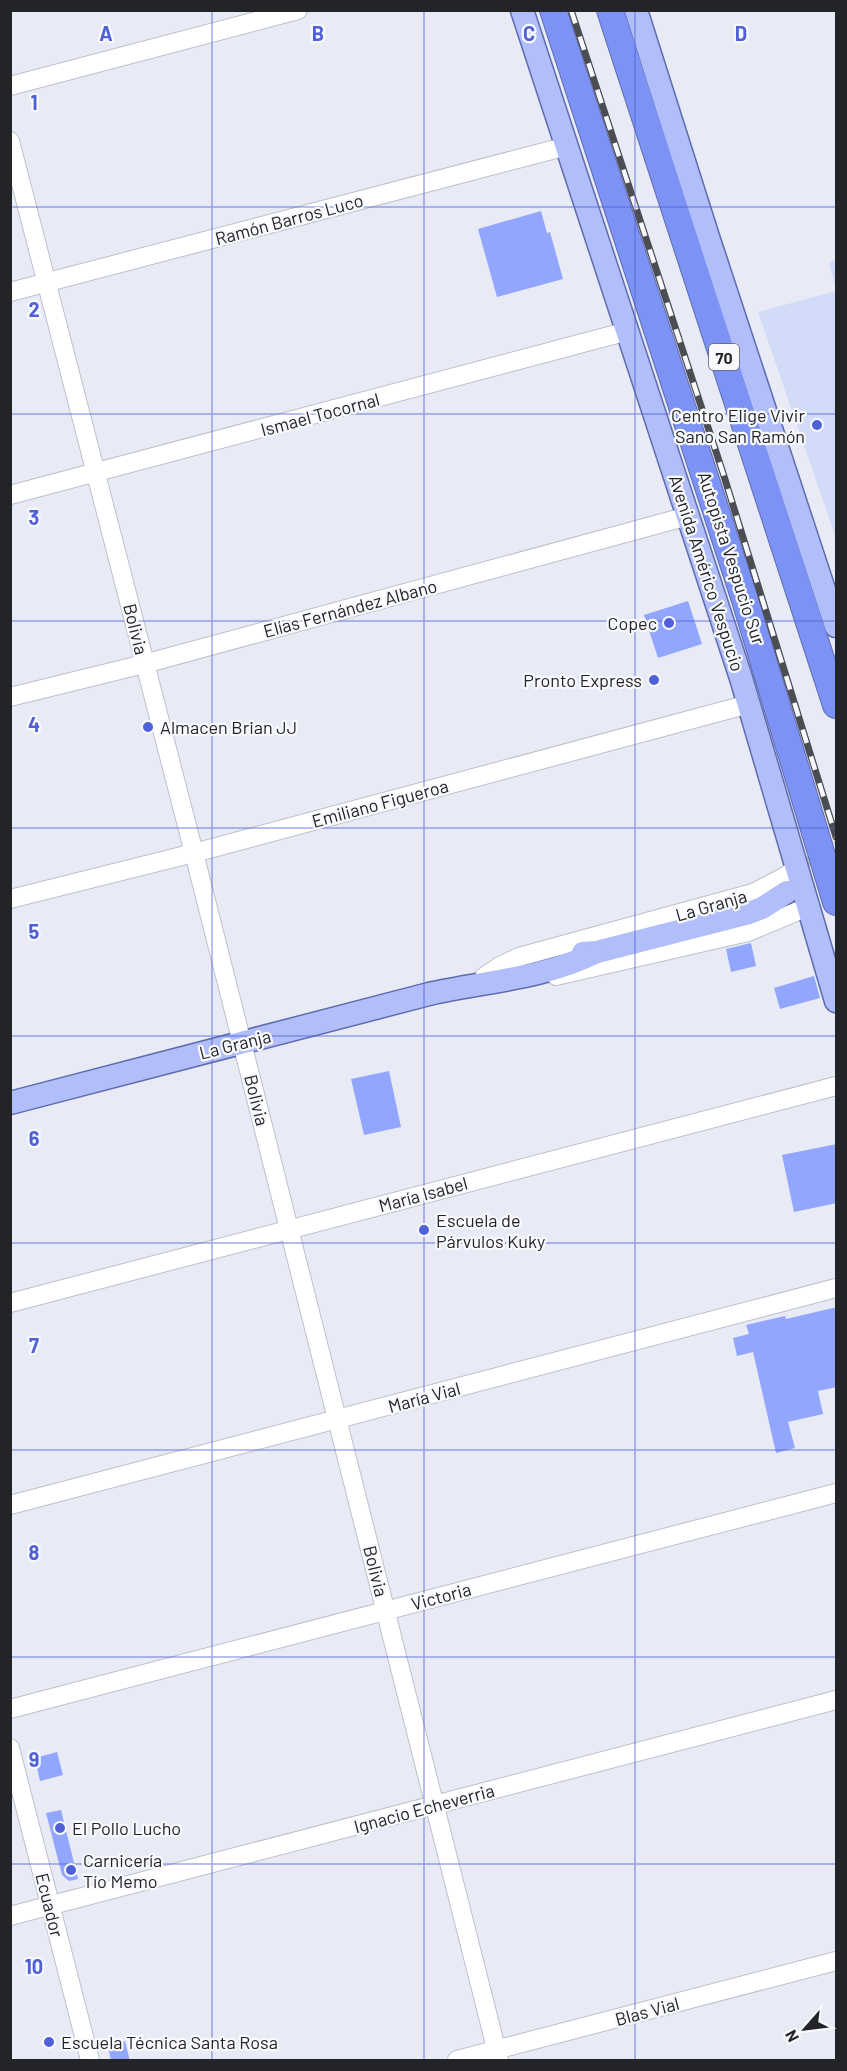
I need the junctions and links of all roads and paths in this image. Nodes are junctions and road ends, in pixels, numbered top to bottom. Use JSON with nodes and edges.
{"nodes":[{"id":1,"x":298,"y":10,"type":"edge"},
{"id":2,"x":522,"y":10,"type":"edge"},
{"id":3,"x":553,"y":10,"type":"edge"},
{"id":4,"x":610,"y":10,"type":"edge"},
{"id":5,"x":636,"y":10,"type":"edge"},
{"id":6,"x":10,"y":86,"type":"edge"},
{"id":7,"x":10,"y":141,"type":"edge"},
{"id":8,"x":567,"y":146,"type":"junction"},
{"id":9,"x":46,"y":283,"type":"junction"},
{"id":10,"x":10,"y":292,"type":"edge"},
{"id":11,"x":628,"y":331,"type":"junction"},
{"id":12,"x":97,"y":474,"type":"junction"},
{"id":13,"x":10,"y":495,"type":"edge"},
{"id":14,"x":688,"y":516,"type":"junction"},
{"id":15,"x":837,"y":626,"type":"edge"},
{"id":16,"x":144,"y":664,"type":"junction"},
{"id":17,"x":10,"y":697,"type":"edge"},
{"id":18,"x":749,"y":704,"type":"junction"},
{"id":19,"x":837,"y":705,"type":"edge"},
{"id":20,"x":194,"y":853,"type":"junction"},
{"id":21,"x":798,"y":866,"type":"junction"},
{"id":22,"x":787,"y":892,"type":"tunnel mouth"},
{"id":23,"x":10,"y":899,"type":"edge"},
{"id":24,"x":837,"y":902,"type":"edge"},
{"id":25,"x":810,"y":906,"type":"junction"},
{"id":26,"x":597,"y":952,"type":"junction"},
{"id":27,"x":484,"y":977,"type":"junction"},
{"id":28,"x":510,"y":980,"type":"junction"},
{"id":29,"x":460,"y":987,"type":"junction"},
{"id":30,"x":837,"y":1001,"type":"edge"},
{"id":31,"x":242,"y":1042,"type":"junction"},
{"id":32,"x":837,"y":1086,"type":"edge"},
{"id":33,"x":10,"y":1103,"type":"edge"},
{"id":34,"x":290,"y":1229,"type":"junction"},
{"id":35,"x":837,"y":1288,"type":"edge"},
{"id":36,"x":10,"y":1302,"type":"edge"},
{"id":37,"x":337,"y":1420,"type":"junction"},
{"id":38,"x":837,"y":1493,"type":"edge"},
{"id":39,"x":10,"y":1505,"type":"edge"},
{"id":40,"x":386,"y":1611,"type":"junction"},
{"id":41,"x":837,"y":1700,"type":"edge"},
{"id":42,"x":10,"y":1708,"type":"edge"},
{"id":43,"x":10,"y":1749,"type":"edge"},
{"id":44,"x":435,"y":1805,"type":"junction"},
{"id":45,"x":51,"y":1906,"type":"junction"},
{"id":46,"x":10,"y":1916,"type":"edge"},
{"id":47,"x":837,"y":1960,"type":"edge"},
{"id":48,"x":498,"y":2055,"type":"edge"},
{"id":49,"x":90,"y":2061,"type":"edge"},
{"id":50,"x":457,"y":2061,"type":"edge"}],
"edges":[{"from":1,"to":6,"type":"street"},
{"from":2,"to":8,"type":"main road","name":"Avenida Américo Vespucio"},
{"from":3,"to":24,"type":"highway","name":"Autopista Vespucio Sur"},
{"from":4,"to":19,"type":"highway","number":"70"},
{"from":5,"to":15,"type":"main road"},
{"from":7,"to":9,"type":"street","name":"Bolivia"},
{"from":8,"to":9,"type":"street","name":"Ramón Barros Luco"},
{"from":8,"to":11,"type":"main road","name":"Avenida Américo Vespucio"},
{"from":9,"to":10,"type":"street","name":"Ramón Barros Luco"},
{"from":9,"to":12,"type":"street","name":"Bolivia"},
{"from":11,"to":12,"type":"street","name":"Ismael Tocornal"},
{"from":11,"to":14,"type":"main road","name":"Avenida Américo Vespucio"},
{"from":12,"to":13,"type":"street","name":"Ismael Tocornal"},
{"from":12,"to":16,"type":"street","name":"Bolivia"},
{"from":14,"to":16,"type":"street","name":"Elías Fernández Albano"},
{"from":14,"to":18,"type":"main road","name":"Avenida Américo Vespucio"},
{"from":16,"to":17,"type":"street","name":"Elías Fernández Albano"},
{"from":16,"to":20,"type":"street","name":"Bolivia"},
{"from":18,"to":20,"type":"street","name":"Emiliano Figueroa"},
{"from":18,"to":21,"type":"main road","name":"Avenida Américo Vespucio"},
{"from":20,"to":23,"type":"street","name":"Emiliano Figueroa"},
{"from":20,"to":31,"type":"street","name":"Bolivia"},
{"from":21,"to":25,"type":"main road","name":"Avenida Américo Vespucio"},
{"from":21,"to":27,"type":"street","name":"La Granja"},
{"from":22,"to":26,"type":"main road","name":"La Granja"},
{"from":25,"to":28,"type":"street","name":"La Granja"},
{"from":25,"to":30,"type":"main road","name":"Avenida Américo Vespucio"},
{"from":26,"to":27,"type":"main road","name":"La Granja"},
{"from":26,"to":28,"type":"main road","name":"La Granja"},
{"from":27,"to":29,"type":"main road","name":"La Granja"},
{"from":28,"to":29,"type":"main road","name":"La Granja"},
{"from":29,"to":31,"type":"main road","name":"La Granja"},
{"from":31,"to":33,"type":"main road","name":"La Granja"},
{"from":31,"to":34,"type":"street","name":"Bolivia"},
{"from":32,"to":34,"type":"street","name":"María Isabel"},
{"from":34,"to":36,"type":"street","name":"María Isabel"},
{"from":34,"to":37,"type":"street","name":"Bolivia"},
{"from":35,"to":37,"type":"street","name":"María Vial"},
{"from":37,"to":39,"type":"street","name":"María Vial"},
{"from":37,"to":40,"type":"street","name":"Bolivia"},
{"from":38,"to":40,"type":"street","name":"Victoria"},
{"from":40,"to":42,"type":"street","name":"Victoria"},
{"from":40,"to":44,"type":"street","name":"Bolivia"},
{"from":41,"to":44,"type":"street","name":"Ignacio Echeverria"},
{"from":43,"to":45,"type":"street","name":"Ecuador"},
{"from":44,"to":45,"type":"street","name":"Ignacio Echeverria"},
{"from":44,"to":48,"type":"street","name":"Bolivia"},
{"from":45,"to":46,"type":"street","name":"Ignacio Echeverria"},
{"from":45,"to":49,"type":"street","name":"Ecuador"},
{"from":47,"to":48,"type":"street","name":"Blas Vial"},
{"from":48,"to":50,"type":"street","name":"Blas Vial"}]}
